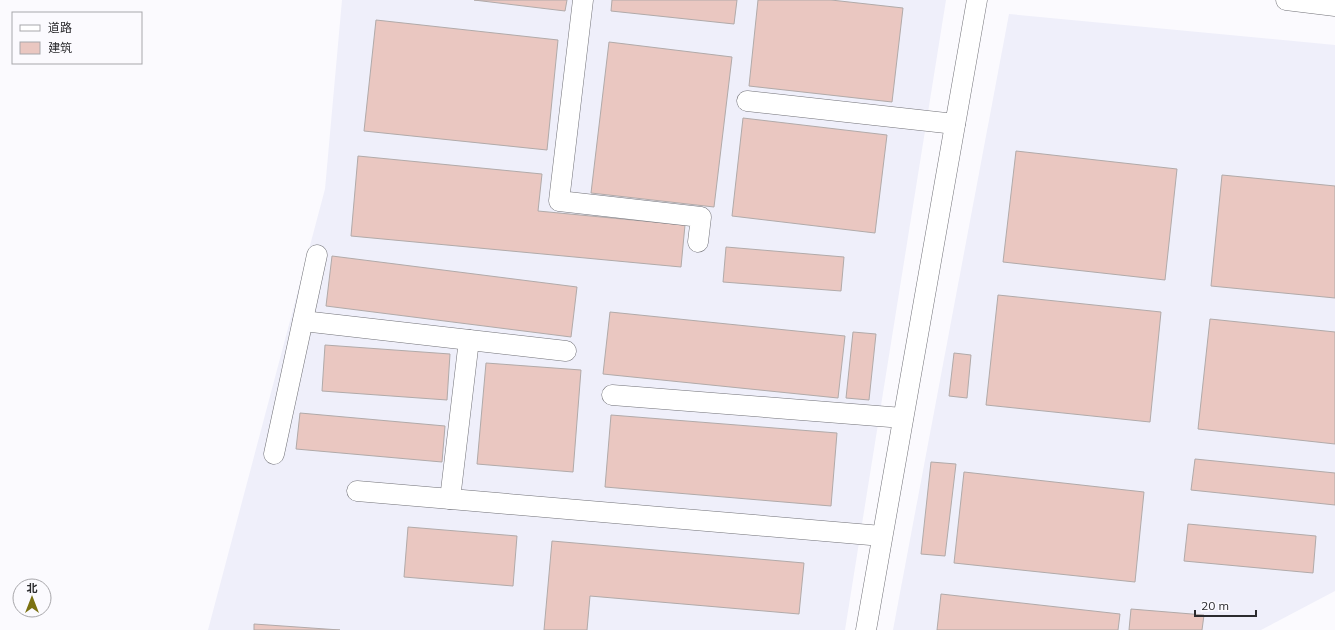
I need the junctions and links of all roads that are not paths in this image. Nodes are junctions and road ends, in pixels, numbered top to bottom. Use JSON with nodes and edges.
{"nodes":[{"id":1,"x":583,"y":0,"type":"edge"},
{"id":2,"x":977,"y":0,"type":"edge"},
{"id":3,"x":1286,"y":0,"type":"edge"},
{"id":4,"x":1335,"y":6,"type":"edge"},
{"id":5,"x":747,"y":101,"type":"dead end"},
{"id":6,"x":955,"y":124,"type":"junction"},
{"id":7,"x":698,"y":242,"type":"dead end"},
{"id":8,"x":317,"y":255,"type":"dead end"},
{"id":9,"x":303,"y":321,"type":"junction"},
{"id":10,"x":469,"y":340,"type":"junction"},
{"id":11,"x":566,"y":351,"type":"dead end"},
{"id":12,"x":612,"y":395,"type":"dead end"},
{"id":13,"x":902,"y":418,"type":"junction"},
{"id":14,"x":274,"y":454,"type":"dead end"},
{"id":15,"x":357,"y":491,"type":"dead end"},
{"id":16,"x":450,"y":499,"type":"junction"},
{"id":17,"x":882,"y":536,"type":"junction"},
{"id":18,"x":866,"y":630,"type":"edge"}],
"edges":[{"from":1,"to":7,"type":"street"},
{"from":2,"to":6,"type":"street"},
{"from":3,"to":4,"type":"street"},
{"from":5,"to":6,"type":"street"},
{"from":6,"to":13,"type":"street"},
{"from":8,"to":9,"type":"street"},
{"from":9,"to":10,"type":"street"},
{"from":9,"to":14,"type":"street"},
{"from":10,"to":11,"type":"street"},
{"from":10,"to":16,"type":"street"},
{"from":12,"to":13,"type":"street"},
{"from":13,"to":17,"type":"street"},
{"from":15,"to":16,"type":"street"},
{"from":16,"to":17,"type":"street"},
{"from":17,"to":18,"type":"street"}]}
